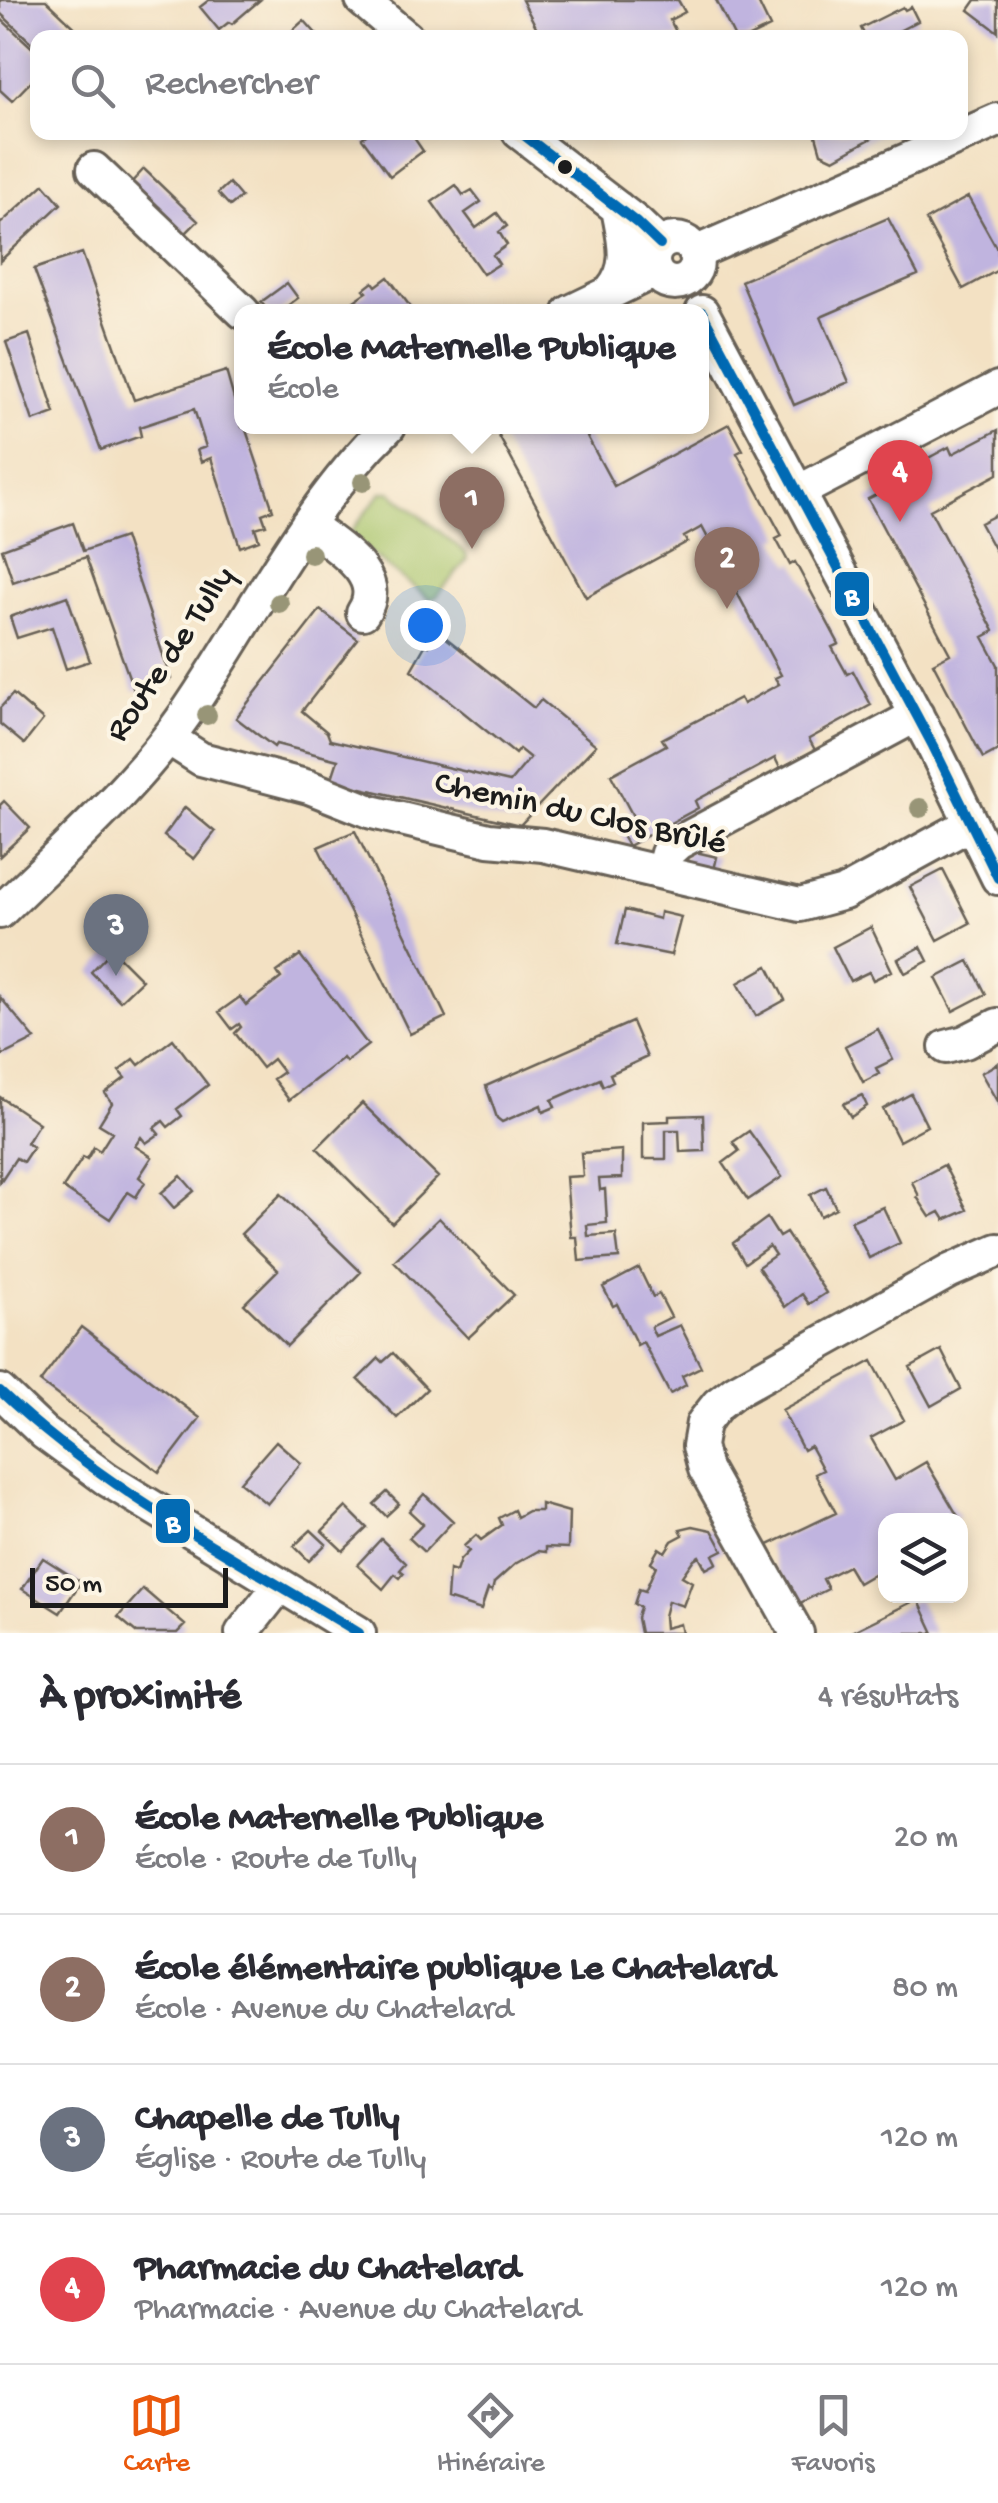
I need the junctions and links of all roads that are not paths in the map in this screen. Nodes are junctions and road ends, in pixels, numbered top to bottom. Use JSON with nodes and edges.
{"nodes":[{"id":1,"x":362,"y":0,"type":"edge"},
{"id":2,"x":398,"y":30,"type":"edge"},
{"id":3,"x":998,"y":120,"type":"edge"},
{"id":4,"x":968,"y":133,"type":"edge"},
{"id":5,"x":530,"y":140,"type":"edge"},
{"id":6,"x":952,"y":140,"type":"edge"},
{"id":7,"x":94,"y":169,"type":"dead end"},
{"id":8,"x":618,"y":208,"type":"junction"},
{"id":9,"x":674,"y":262,"type":"junction"},
{"id":10,"x":611,"y":291,"type":"junction"},
{"id":11,"x":235,"y":304,"type":"edge"},
{"id":12,"x":586,"y":304,"type":"edge"},
{"id":13,"x":698,"y":304,"type":"edge"},
{"id":14,"x":709,"y":325,"type":"edge"},
{"id":15,"x":998,"y":388,"type":"edge"},
{"id":16,"x":376,"y":434,"type":"edge"},
{"id":17,"x":798,"y":492,"type":"junction"},
{"id":18,"x":308,"y":524,"type":"junction"},
{"id":19,"x":363,"y":614,"type":"dead end"},
{"id":20,"x":917,"y":715,"type":"junction"},
{"id":21,"x":168,"y":738,"type":"junction"},
{"id":22,"x":970,"y":824,"type":"junction"},
{"id":23,"x":662,"y":872,"type":"junction"},
{"id":24,"x":998,"y":878,"type":"edge"},
{"id":25,"x":0,"y":912,"type":"edge"},
{"id":26,"x":998,"y":1025,"type":"edge"},
{"id":27,"x":946,"y":1046,"type":"dead end"},
{"id":28,"x":998,"y":1250,"type":"edge"},
{"id":29,"x":0,"y":1391,"type":"edge"},
{"id":30,"x":280,"y":1585,"type":"junction"},
{"id":31,"x":242,"y":1633,"type":"edge"},
{"id":32,"x":358,"y":1633,"type":"edge"},
{"id":33,"x":797,"y":1633,"type":"edge"}],
"edges":[{"from":1,"to":2,"type":"street"},
{"from":3,"to":4,"type":"street"},
{"from":5,"to":8,"type":"street"},
{"from":6,"to":9,"type":"street"},
{"from":7,"to":11,"type":"street"},
{"from":8,"to":9,"type":"street"},
{"from":8,"to":10,"type":"street"},
{"from":9,"to":10,"type":"street"},
{"from":9,"to":13,"type":"street"},
{"from":10,"to":12,"type":"street"},
{"from":14,"to":17,"type":"street"},
{"from":15,"to":17,"type":"street"},
{"from":16,"to":18,"type":"street","name":"Route de Tully"},
{"from":17,"to":20,"type":"street"},
{"from":18,"to":19,"type":"street"},
{"from":18,"to":21,"type":"street","name":"Route de Tully"},
{"from":20,"to":22,"type":"street"},
{"from":20,"to":23,"type":"street"},
{"from":21,"to":23,"type":"street","name":"Chemin du Clos Brûlé"},
{"from":21,"to":25,"type":"street","name":"Route de Tully"},
{"from":22,"to":23,"type":"street","name":"Chemin du Clos Brûlé"},
{"from":22,"to":24,"type":"street"},
{"from":26,"to":27,"type":"street"},
{"from":28,"to":33,"type":"street"},
{"from":29,"to":30,"type":"street"},
{"from":30,"to":31,"type":"street"},
{"from":30,"to":32,"type":"street"}]}
